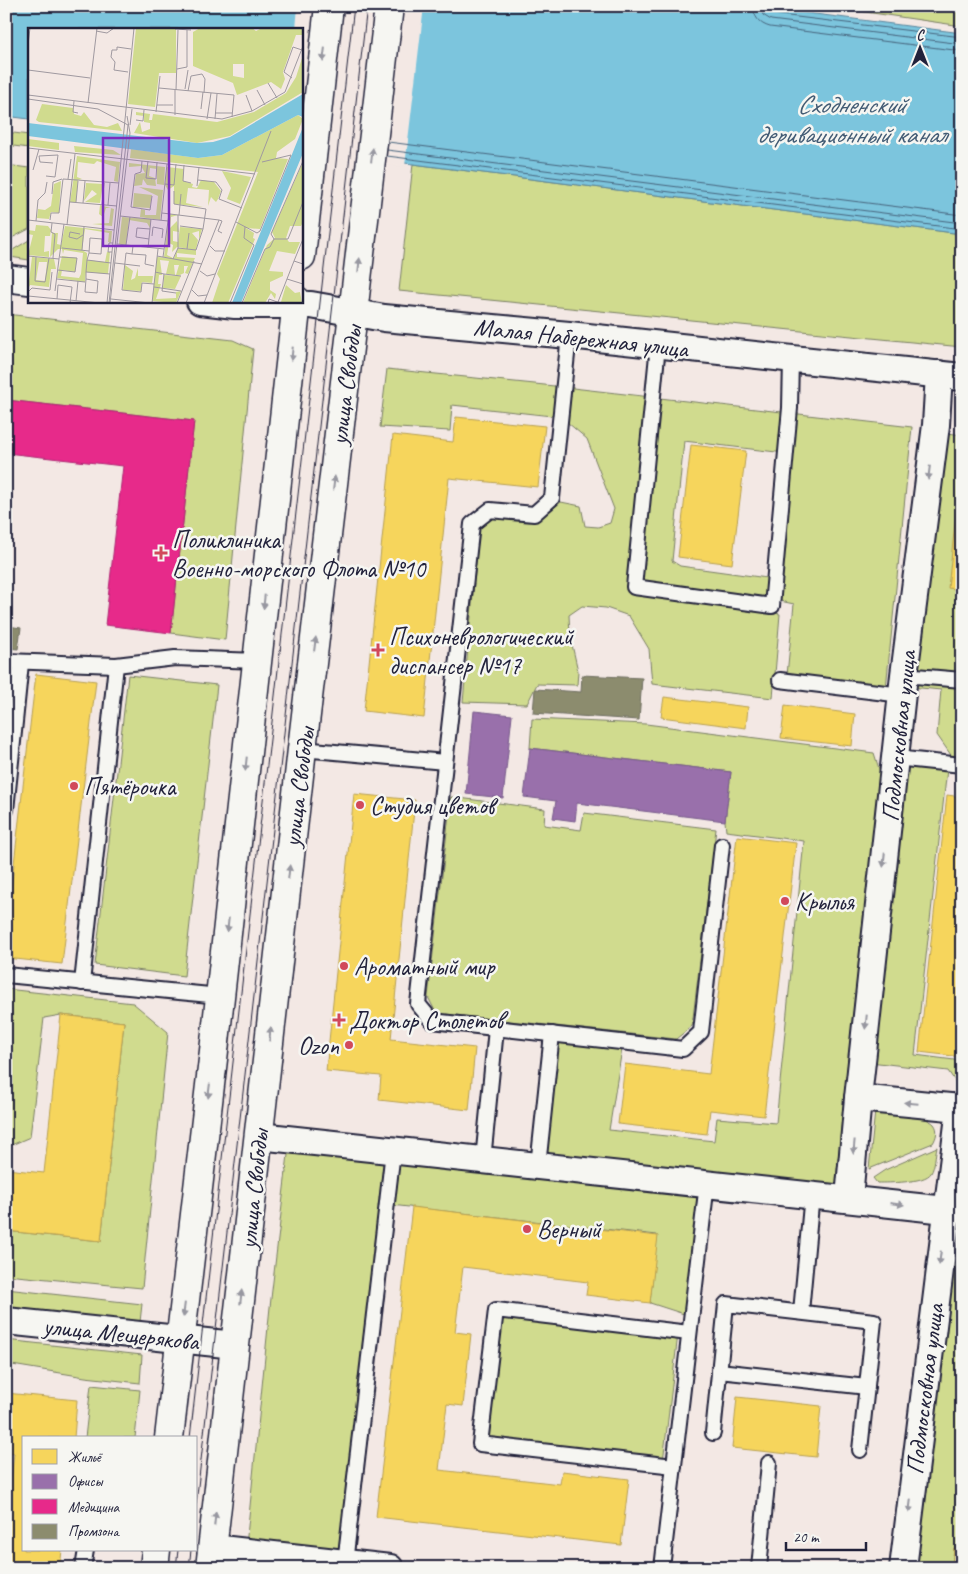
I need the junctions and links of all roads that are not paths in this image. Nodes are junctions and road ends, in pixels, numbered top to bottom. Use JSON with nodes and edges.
{"nodes":[{"id":1,"x":329,"y":6,"type":"edge"},
{"id":2,"x":389,"y":6,"type":"edge"},
{"id":3,"x":302,"y":246,"type":"edge"},
{"id":4,"x":6,"y":278,"type":"edge"},
{"id":5,"x":28,"y":281,"type":"edge"},
{"id":6,"x":209,"y":302,"type":"edge"},
{"id":7,"x":297,"y":303,"type":"edge"},
{"id":8,"x":354,"y":313,"type":"junction"},
{"id":9,"x":569,"y":335,"type":"junction"},
{"id":10,"x":658,"y":345,"type":"junction"},
{"id":11,"x":791,"y":359,"type":"junction"},
{"id":12,"x":950,"y":376,"type":"edge"},
{"id":13,"x":6,"y":661,"type":"edge"},
{"id":14,"x":258,"y":661,"type":"junction"},
{"id":15,"x":21,"y":663,"type":"junction"},
{"id":16,"x":116,"y":664,"type":"junction"},
{"id":17,"x":780,"y":680,"type":"dead end"},
{"id":18,"x":962,"y":680,"type":"edge"},
{"id":19,"x":903,"y":685,"type":"junction"},
{"id":20,"x":302,"y":749,"type":"junction"},
{"id":21,"x":896,"y":758,"type":"junction"},
{"id":22,"x":445,"y":762,"type":"junction"},
{"id":23,"x":962,"y":765,"type":"edge"},
{"id":24,"x":6,"y":810,"type":"edge"},
{"id":25,"x":722,"y":845,"type":"dead end"},
{"id":26,"x":6,"y":975,"type":"edge"},
{"id":27,"x":82,"y":983,"type":"junction"},
{"id":28,"x":220,"y":996,"type":"junction"},
{"id":29,"x":496,"y":1029,"type":"junction"},
{"id":30,"x":552,"y":1034,"type":"junction"},
{"id":31,"x":858,"y":1098,"type":"junction"},
{"id":32,"x":961,"y":1108,"type":"edge"},
{"id":33,"x":258,"y":1136,"type":"junction"},
{"id":34,"x":393,"y":1150,"type":"junction"},
{"id":35,"x":483,"y":1160,"type":"junction"},
{"id":36,"x":538,"y":1166,"type":"junction"},
{"id":37,"x":707,"y":1184,"type":"junction"},
{"id":38,"x":812,"y":1194,"type":"junction"},
{"id":39,"x":849,"y":1198,"type":"junction"},
{"id":40,"x":946,"y":1210,"type":"junction"},
{"id":41,"x":801,"y":1312,"type":"junction"},
{"id":42,"x":6,"y":1321,"type":"edge"},
{"id":43,"x":689,"y":1332,"type":"junction"},
{"id":44,"x":180,"y":1340,"type":"junction"},
{"id":45,"x":235,"y":1345,"type":"junction"},
{"id":46,"x":719,"y":1371,"type":"junction"},
{"id":47,"x":867,"y":1387,"type":"junction"},
{"id":48,"x":713,"y":1433,"type":"dead end"},
{"id":49,"x":169,"y":1436,"type":"edge"},
{"id":50,"x":860,"y":1450,"type":"dead end"},
{"id":51,"x":770,"y":1463,"type":"dead end"},
{"id":52,"x":674,"y":1466,"type":"junction"},
{"id":53,"x":86,"y":1552,"type":"edge"},
{"id":54,"x":156,"y":1552,"type":"edge"},
{"id":55,"x":211,"y":1558,"type":"edge"},
{"id":56,"x":345,"y":1563,"type":"junction"},
{"id":57,"x":83,"y":1568,"type":"edge"},
{"id":58,"x":154,"y":1568,"type":"edge"},
{"id":59,"x":390,"y":1568,"type":"edge"},
{"id":60,"x":662,"y":1568,"type":"edge"},
{"id":61,"x":758,"y":1568,"type":"edge"},
{"id":62,"x":903,"y":1568,"type":"edge"}],
"edges":[{"from":1,"to":3,"type":"main road","one_way":true},
{"from":8,"to":2,"type":"main road","name":"улица Свободы","one_way":true},
{"from":4,"to":5,"type":"street"},
{"from":6,"to":7,"type":"street","name":"Малая Набережная улица"},
{"from":7,"to":8,"type":"street","name":"Малая Набережная улица"},
{"from":7,"to":14,"type":"main road","one_way":true},
{"from":8,"to":9,"type":"street","name":"Малая Набережная улица"},
{"from":20,"to":8,"type":"main road","name":"улица Свободы","one_way":true},
{"from":9,"to":10,"type":"street","name":"Малая Набережная улица"},
{"from":9,"to":22,"type":"lane"},
{"from":10,"to":11,"type":"street","name":"Малая Набережная улица"},
{"from":10,"to":11,"type":"lane"},
{"from":11,"to":12,"type":"street","name":"Малая Набережная улица"},
{"from":12,"to":19,"type":"street","name":"Подмосковная улица","one_way":true},
{"from":13,"to":15,"type":"lane"},
{"from":14,"to":16,"type":"lane"},
{"from":14,"to":28,"type":"main road","one_way":true},
{"from":15,"to":16,"type":"lane"},
{"from":15,"to":24,"type":"lane"},
{"from":16,"to":27,"type":"lane"},
{"from":17,"to":19,"type":"lane"},
{"from":18,"to":19,"type":"lane"},
{"from":19,"to":21,"type":"street","name":"Подмосковная улица"},
{"from":20,"to":22,"type":"lane"},
{"from":33,"to":20,"type":"main road","name":"улица Свободы","one_way":true},
{"from":21,"to":23,"type":"lane"},
{"from":21,"to":31,"type":"street","name":"Подмосковная улица","one_way":true},
{"from":22,"to":29,"type":"lane"},
{"from":25,"to":30,"type":"lane"},
{"from":26,"to":27,"type":"lane"},
{"from":27,"to":28,"type":"lane"},
{"from":28,"to":44,"type":"main road","one_way":true},
{"from":29,"to":30,"type":"lane"},
{"from":29,"to":35,"type":"lane"},
{"from":30,"to":36,"type":"lane"},
{"from":32,"to":31,"type":"street","name":"Подмосковная улица","one_way":true},
{"from":31,"to":39,"type":"street","name":"Подмосковная улица","one_way":true},
{"from":32,"to":40,"type":"street","name":"Подмосковная улица"},
{"from":33,"to":34,"type":"street"},
{"from":45,"to":33,"type":"main road","name":"улица Свободы","one_way":true},
{"from":34,"to":35,"type":"street"},
{"from":34,"to":56,"type":"lane"},
{"from":35,"to":36,"type":"street"},
{"from":36,"to":37,"type":"street"},
{"from":37,"to":38,"type":"street"},
{"from":37,"to":43,"type":"lane"},
{"from":38,"to":39,"type":"street"},
{"from":38,"to":41,"type":"lane"},
{"from":39,"to":40,"type":"street","one_way":true},
{"from":40,"to":62,"type":"street","name":"Подмосковная улица","one_way":true},
{"from":41,"to":46,"type":"lane"},
{"from":41,"to":47,"type":"lane"},
{"from":42,"to":44,"type":"street","name":"улица Мещерякова"},
{"from":43,"to":52,"type":"lane"},
{"from":43,"to":52,"type":"lane"},
{"from":44,"to":45,"type":"street","name":"улица Мещерякова"},
{"from":44,"to":49,"type":"main road"},
{"from":55,"to":45,"type":"main road","name":"улица Свободы","one_way":true},
{"from":46,"to":47,"type":"lane"},
{"from":46,"to":48,"type":"lane"},
{"from":47,"to":50,"type":"lane"},
{"from":51,"to":61,"type":"lane"},
{"from":52,"to":60,"type":"lane"},
{"from":53,"to":57,"type":"lane"},
{"from":54,"to":58,"type":"main road"},
{"from":55,"to":56,"type":"street"},
{"from":56,"to":59,"type":"street"}]}
